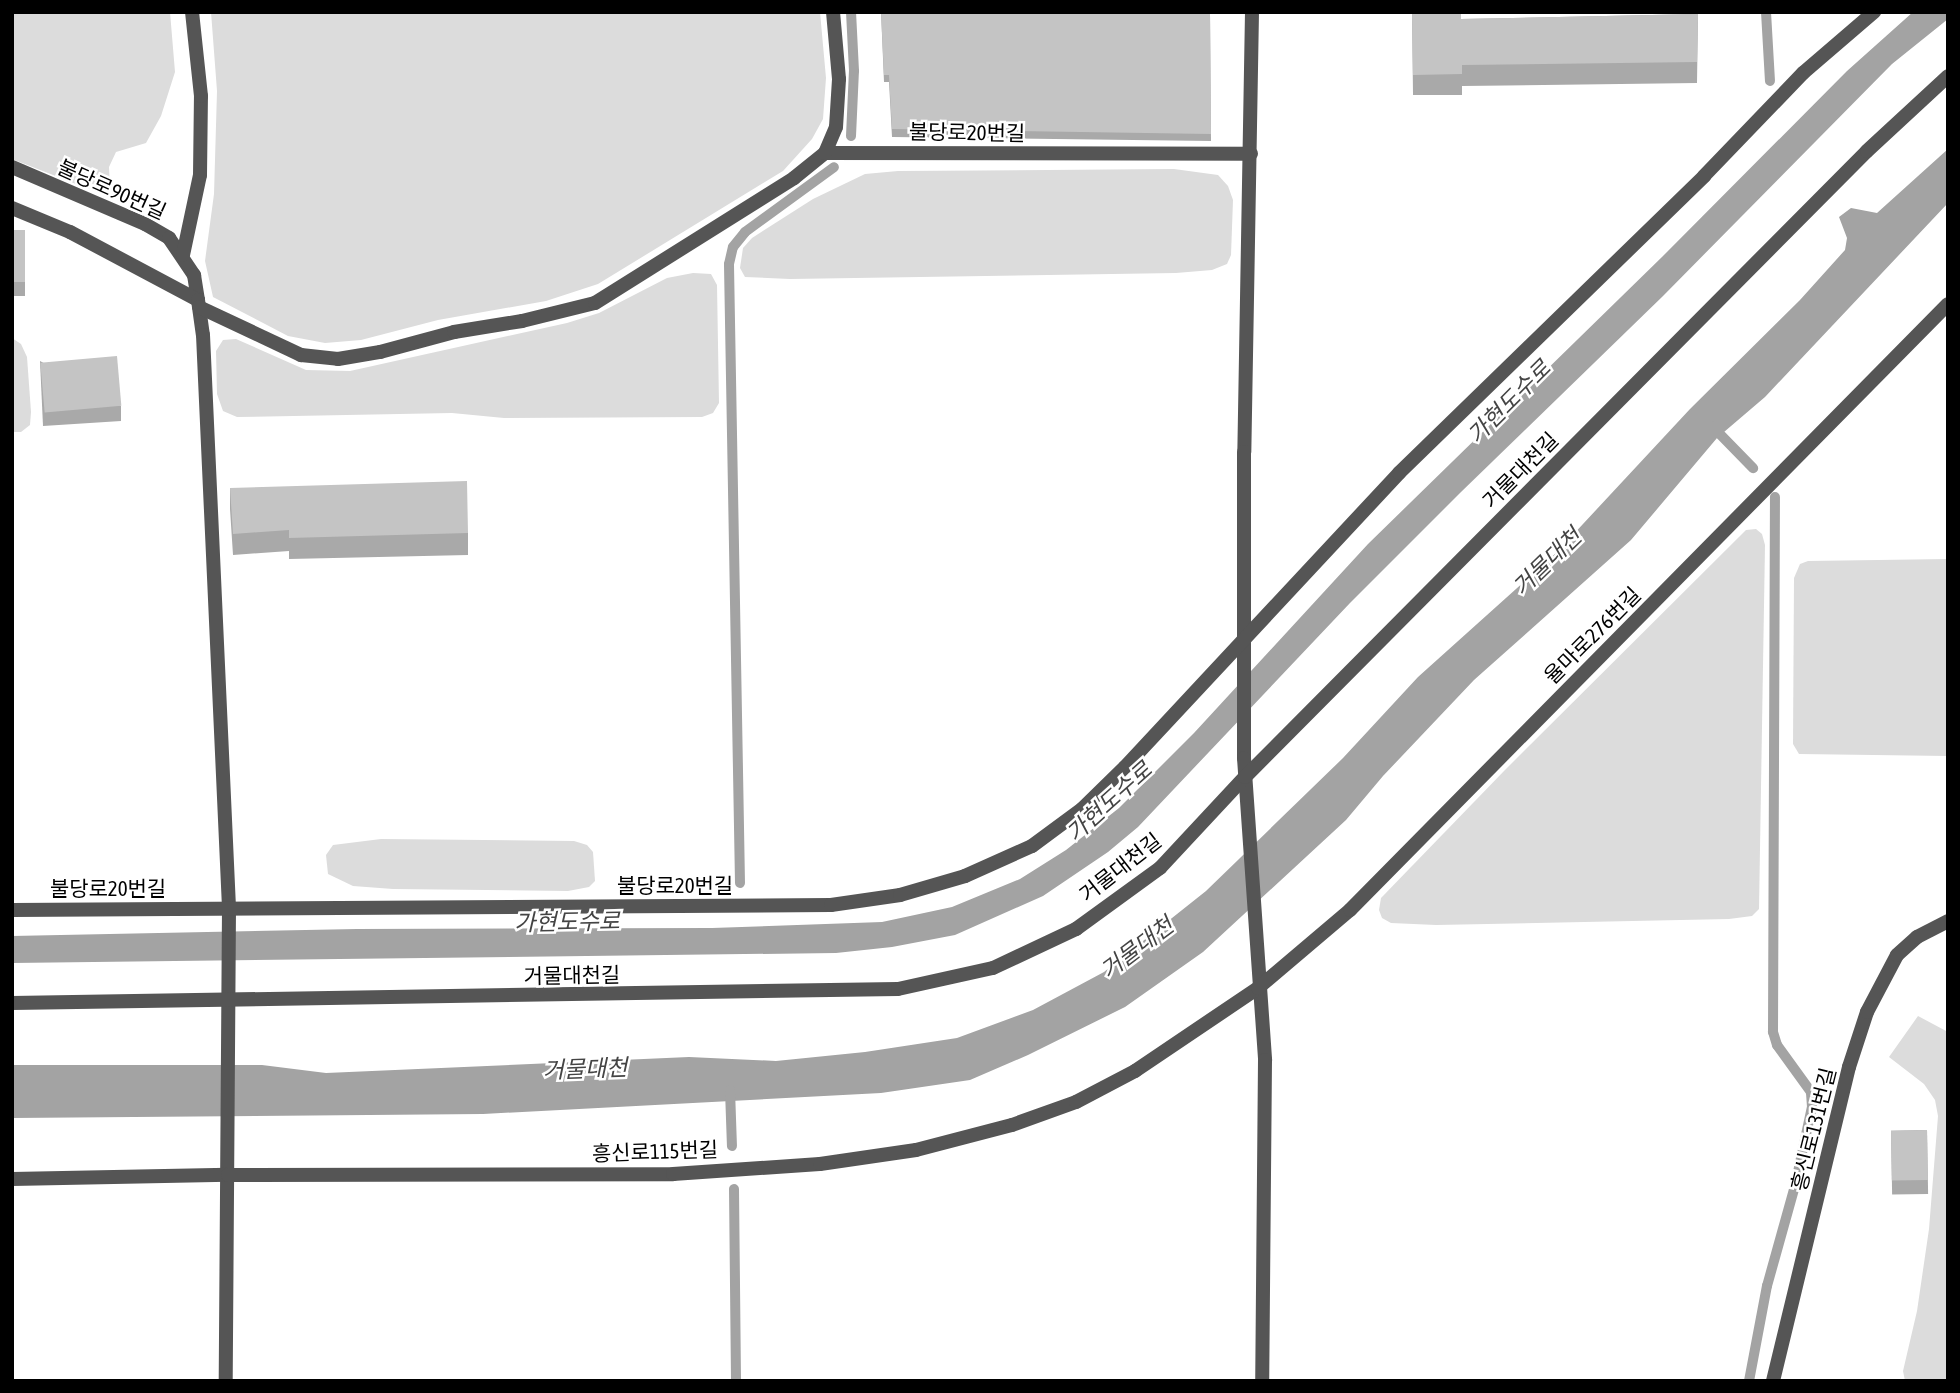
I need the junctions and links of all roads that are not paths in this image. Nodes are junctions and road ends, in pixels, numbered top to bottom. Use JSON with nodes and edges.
{"nodes":[{"id":1,"x":192,"y":12,"type":"edge"},
{"id":2,"x":833,"y":12,"type":"edge"},
{"id":3,"x":1252,"y":12,"type":"edge"},
{"id":4,"x":1874,"y":12,"type":"edge"},
{"id":5,"x":1948,"y":76,"type":"edge"},
{"id":6,"x":825,"y":153,"type":"junction"},
{"id":7,"x":1251,"y":154,"type":"junction"},
{"id":8,"x":12,"y":167,"type":"edge"},
{"id":9,"x":12,"y":208,"type":"edge"},
{"id":10,"x":183,"y":255,"type":"junction"},
{"id":11,"x":199,"y":303,"type":"junction"},
{"id":12,"x":1948,"y":304,"type":"edge"},
{"id":13,"x":1243,"y":639,"type":"junction"},
{"id":14,"x":1245,"y":777,"type":"junction"},
{"id":15,"x":229,"y":908,"type":"junction"},
{"id":16,"x":12,"y":910,"type":"edge"},
{"id":17,"x":1948,"y":921,"type":"edge"},
{"id":18,"x":1258,"y":988,"type":"junction"},
{"id":19,"x":229,"y":1002,"type":"junction"},
{"id":20,"x":12,"y":1003,"type":"edge"},
{"id":21,"x":228,"y":1175,"type":"junction"},
{"id":22,"x":12,"y":1179,"type":"edge"},
{"id":23,"x":226,"y":1381,"type":"edge"},
{"id":24,"x":1262,"y":1381,"type":"edge"},
{"id":25,"x":1773,"y":1381,"type":"edge"}],
"edges":[{"from":1,"to":10,"type":"street"},
{"from":2,"to":6,"type":"street"},
{"from":3,"to":7,"type":"street"},
{"from":4,"to":13,"type":"street","name":"불당로20번길"},
{"from":5,"to":14,"type":"street","name":"거물대천길"},
{"from":6,"to":7,"type":"street","name":"불당로20번길"},
{"from":6,"to":11,"type":"street"},
{"from":7,"to":13,"type":"street"},
{"from":8,"to":10,"type":"street","name":"불당로90번길"},
{"from":9,"to":11,"type":"street"},
{"from":10,"to":11,"type":"street","name":"불당로90번길"},
{"from":11,"to":15,"type":"street","name":"불당로90번길"},
{"from":12,"to":18,"type":"street","name":"율마로276번길"},
{"from":13,"to":14,"type":"street"},
{"from":13,"to":15,"type":"street","name":"불당로20번길"},
{"from":14,"to":18,"type":"street"},
{"from":14,"to":19,"type":"street","name":"거물대천길"},
{"from":15,"to":16,"type":"street","name":"불당로20번길"},
{"from":15,"to":19,"type":"street","name":"불당로90번길"},
{"from":17,"to":25,"type":"street","name":"흥신로131번길"},
{"from":18,"to":21,"type":"street","name":"흥신로115번길"},
{"from":18,"to":24,"type":"street"},
{"from":19,"to":20,"type":"street","name":"거물대천길"},
{"from":19,"to":21,"type":"street","name":"불당로90번길"},
{"from":21,"to":22,"type":"street","name":"흥신로115번길"},
{"from":21,"to":23,"type":"street","name":"불당로90번길"}]}
